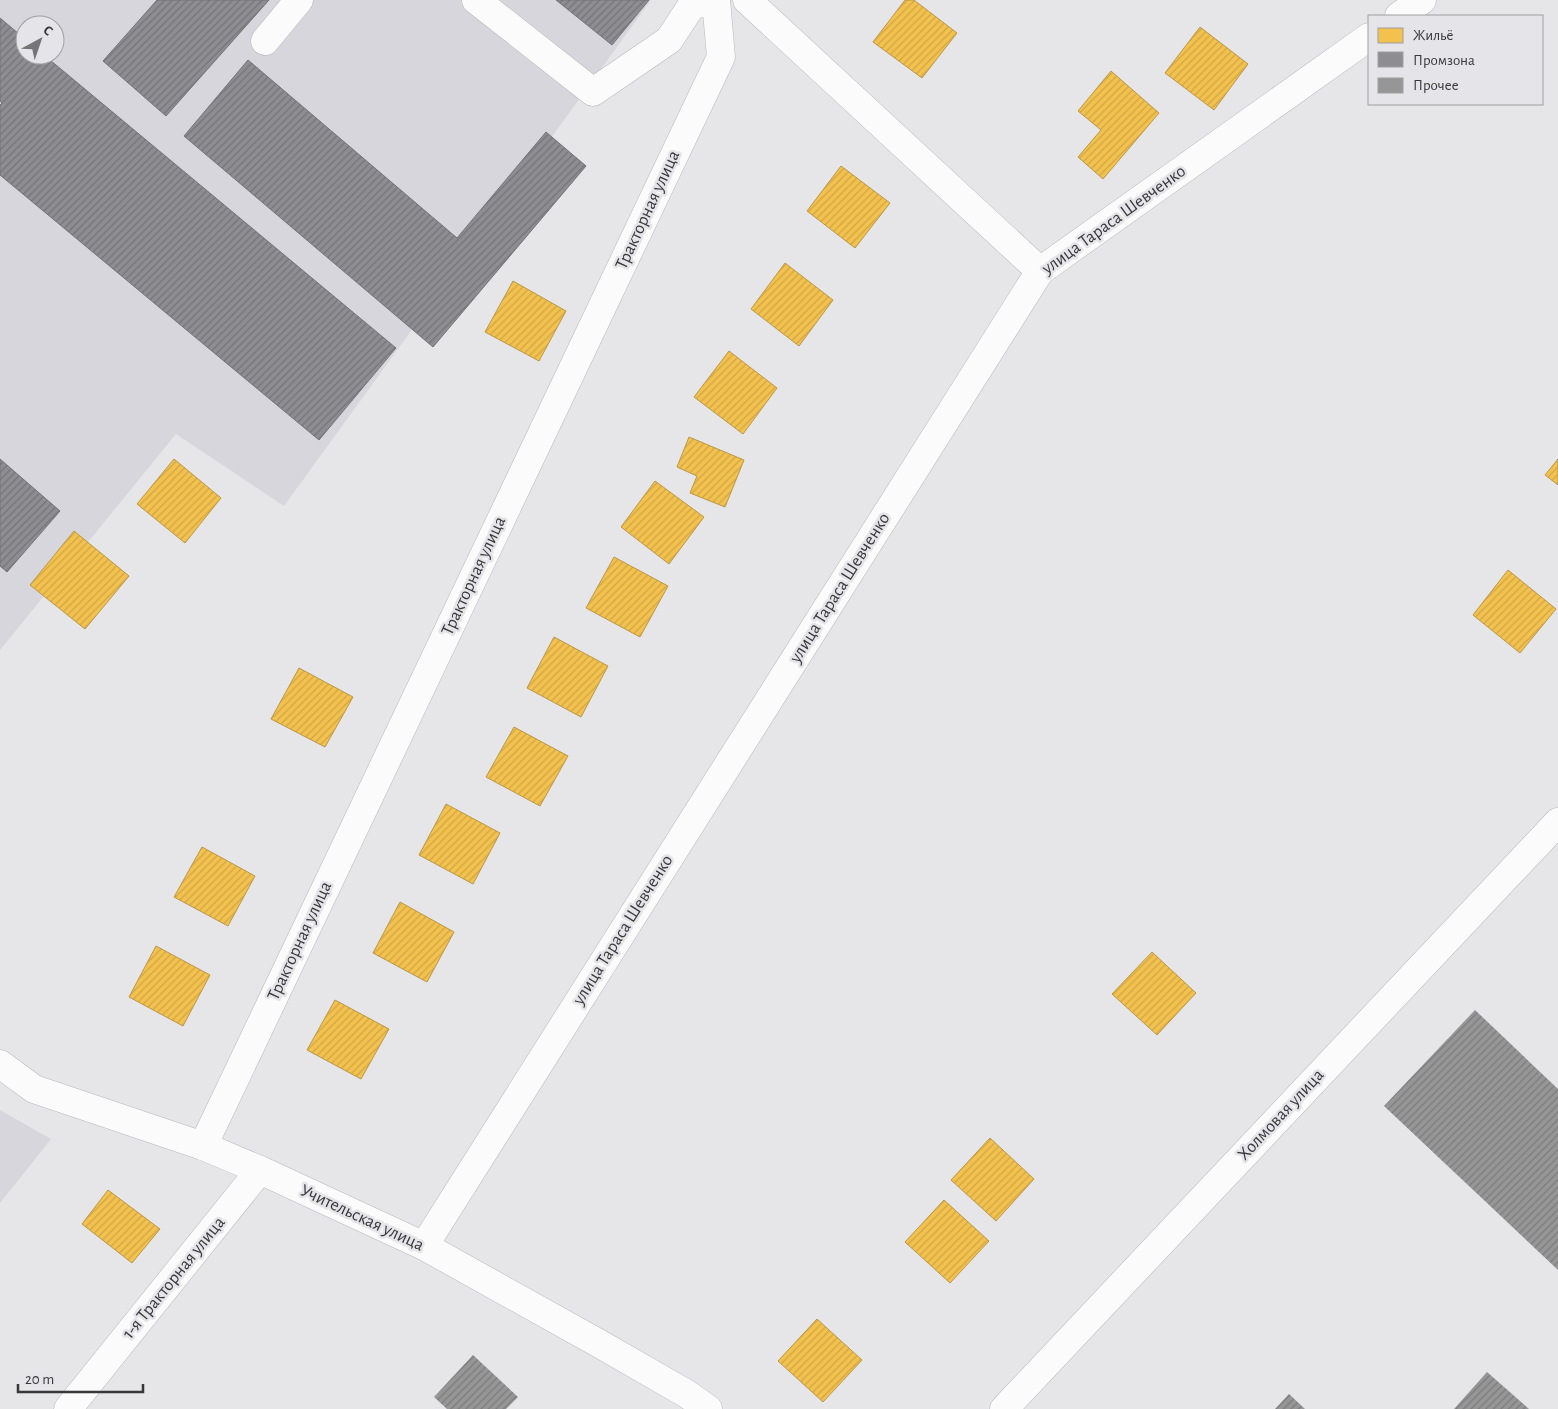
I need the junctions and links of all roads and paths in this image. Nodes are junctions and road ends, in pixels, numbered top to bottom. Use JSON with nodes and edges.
{"nodes":[{"id":1,"x":299,"y":0,"type":"edge"},
{"id":2,"x":476,"y":0,"type":"edge"},
{"id":3,"x":746,"y":0,"type":"edge"},
{"id":4,"x":1422,"y":0,"type":"edge"},
{"id":5,"x":716,"y":1,"type":"edge"},
{"id":6,"x":1400,"y":15,"type":"edge"},
{"id":7,"x":1368,"y":38,"type":"edge"},
{"id":8,"x":265,"y":41,"type":"dead end"},
{"id":9,"x":1040,"y":271,"type":"junction"},
{"id":10,"x":1558,"y":822,"type":"edge"},
{"id":11,"x":0,"y":1064,"type":"edge"},
{"id":12,"x":203,"y":1146,"type":"junction"},
{"id":13,"x":260,"y":1170,"type":"junction"},
{"id":14,"x":424,"y":1246,"type":"junction"},
{"id":15,"x":68,"y":1409,"type":"edge"},
{"id":16,"x":708,"y":1409,"type":"edge"},
{"id":17,"x":1004,"y":1409,"type":"edge"}],
"edges":[{"from":1,"to":8,"type":"street"},
{"from":2,"to":5,"type":"street"},
{"from":3,"to":9,"type":"street"},
{"from":4,"to":6,"type":"street"},
{"from":5,"to":12,"type":"street","name":"Тракторная улица"},
{"from":7,"to":9,"type":"street","name":"улица Тараса Шевченко"},
{"from":9,"to":14,"type":"street","name":"улица Тараса Шевченко"},
{"from":10,"to":17,"type":"street","name":"Холмовая улица"},
{"from":11,"to":12,"type":"street","name":"Учительская улица"},
{"from":12,"to":13,"type":"street","name":"Учительская улица"},
{"from":13,"to":14,"type":"street","name":"Учительская улица"},
{"from":13,"to":15,"type":"street","name":"1-я Тракторная улица"},
{"from":14,"to":16,"type":"street","name":"Учительская улица"}]}
